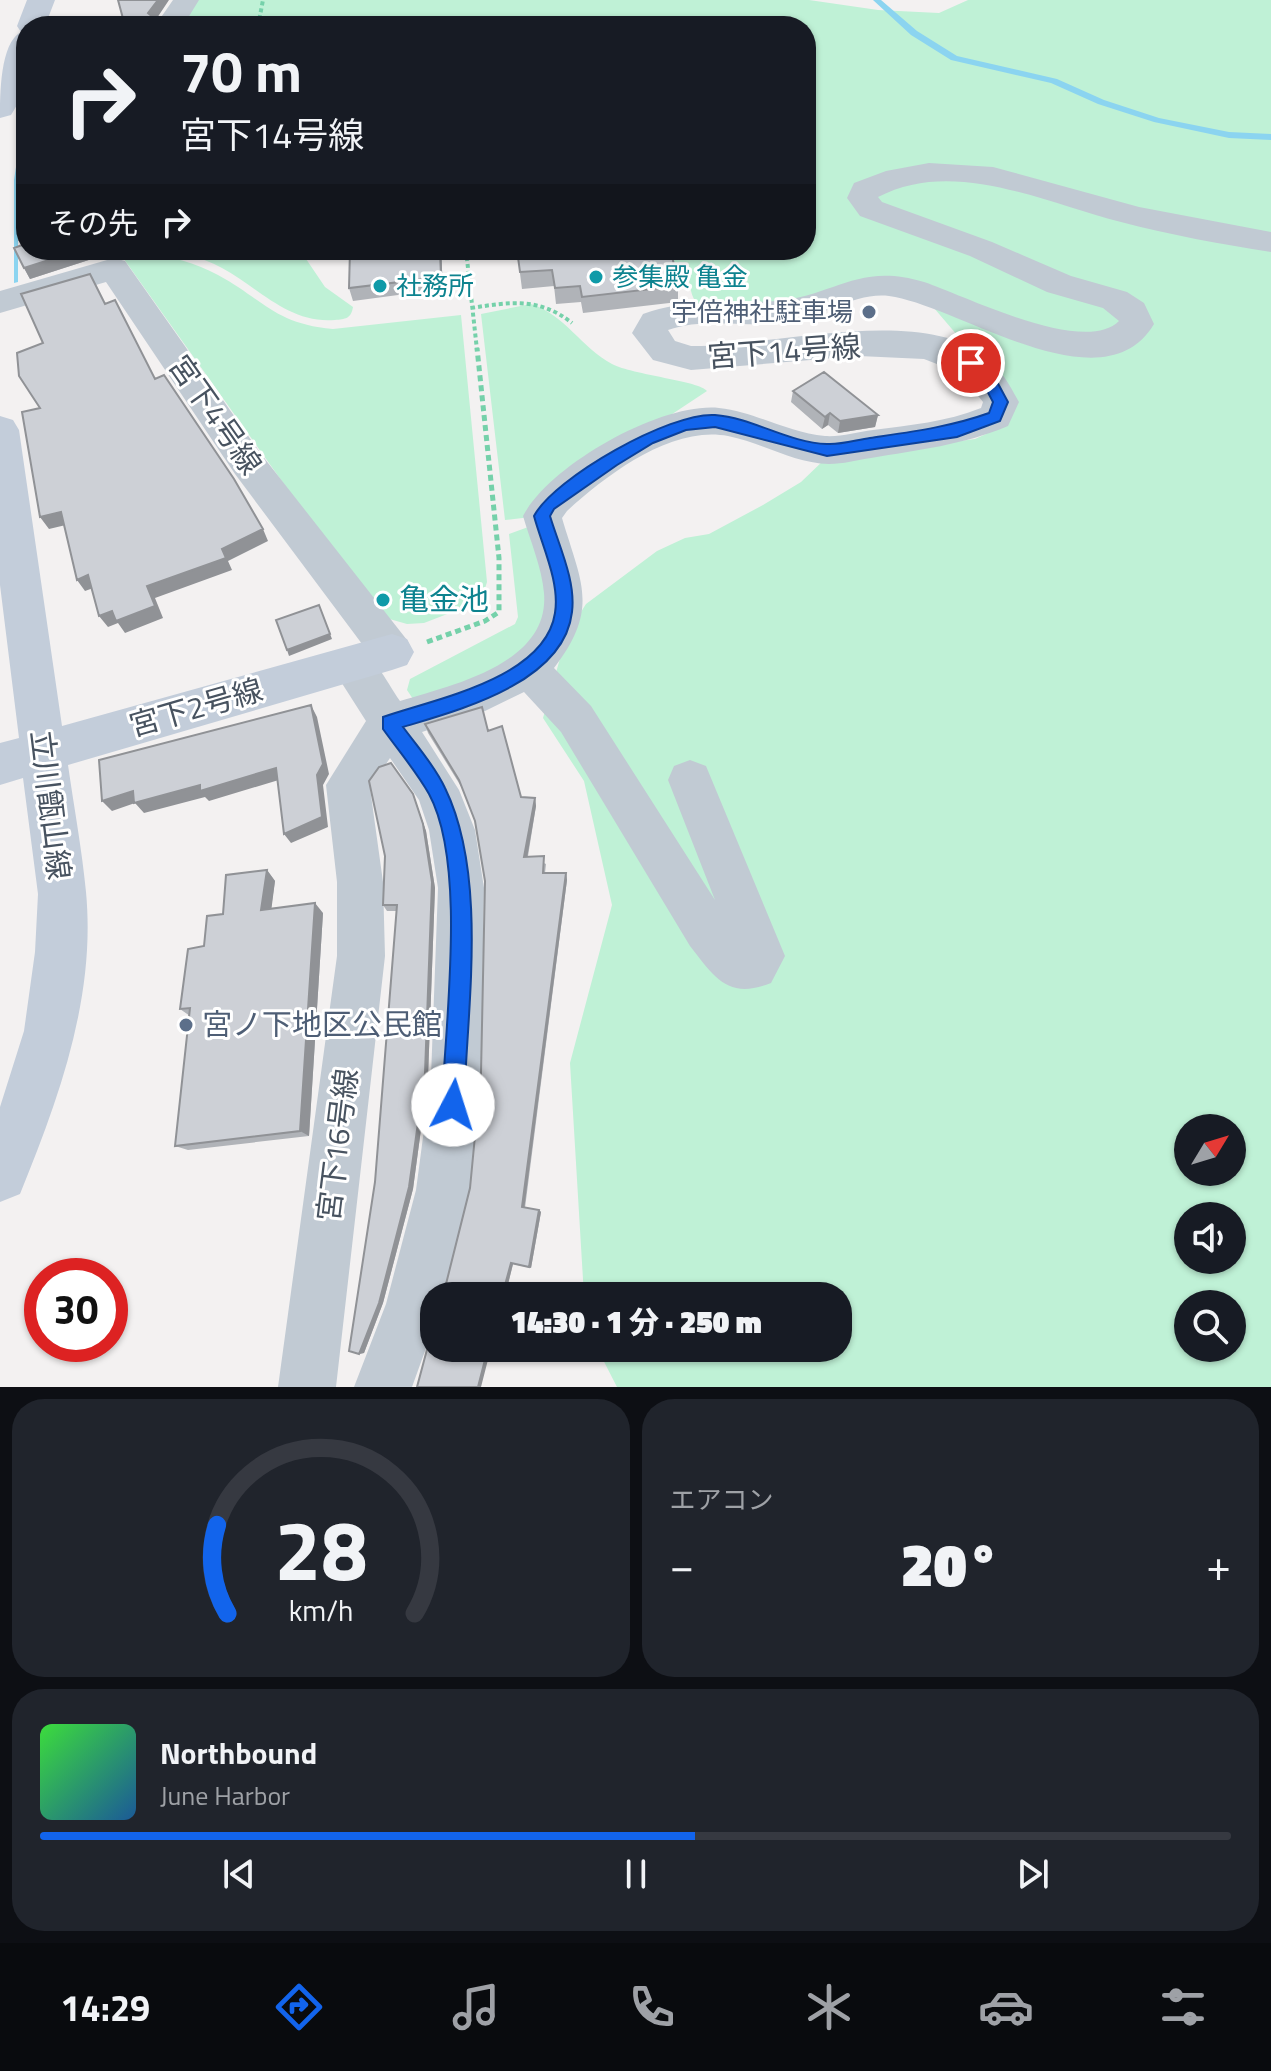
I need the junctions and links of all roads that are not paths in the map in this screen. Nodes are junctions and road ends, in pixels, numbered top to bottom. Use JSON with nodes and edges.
{"nodes":[{"id":1,"x":16,"y":66,"type":"edge"},
{"id":2,"x":0,"y":109,"type":"edge"},
{"id":3,"x":1271,"y":242,"type":"edge"},
{"id":4,"x":112,"y":260,"type":"edge"},
{"id":5,"x":0,"y":302,"type":"edge"},
{"id":6,"x":0,"y":430,"type":"edge"},
{"id":7,"x":371,"y":658,"type":"junction"},
{"id":8,"x":529,"y":669,"type":"junction"},
{"id":9,"x":389,"y":723,"type":"junction"},
{"id":10,"x":22,"y":758,"type":"edge"},
{"id":11,"x":690,"y":780,"type":"dead end"},
{"id":12,"x":0,"y":1174,"type":"edge"},
{"id":13,"x":307,"y":1387,"type":"edge"},
{"id":14,"x":383,"y":1387,"type":"edge"}],
"edges":[{"from":1,"to":2,"type":"street"},
{"from":3,"to":8,"type":"street","name":"宮下14号線"},
{"from":4,"to":5,"type":"street","name":"宮下4号線"},
{"from":4,"to":7,"type":"street","name":"宮下4号線"},
{"from":6,"to":10,"type":"street","name":"立川甑山線"},
{"from":7,"to":9,"type":"street","name":"宮下4号線"},
{"from":7,"to":10,"type":"street","name":"宮下2号線"},
{"from":8,"to":9,"type":"street","name":"宮下14号線"},
{"from":8,"to":11,"type":"street"},
{"from":9,"to":13,"type":"street","name":"宮下16号線"},
{"from":9,"to":14,"type":"street","name":"宮下4号線"},
{"from":10,"to":12,"type":"street","name":"立川甑山線"}]}
